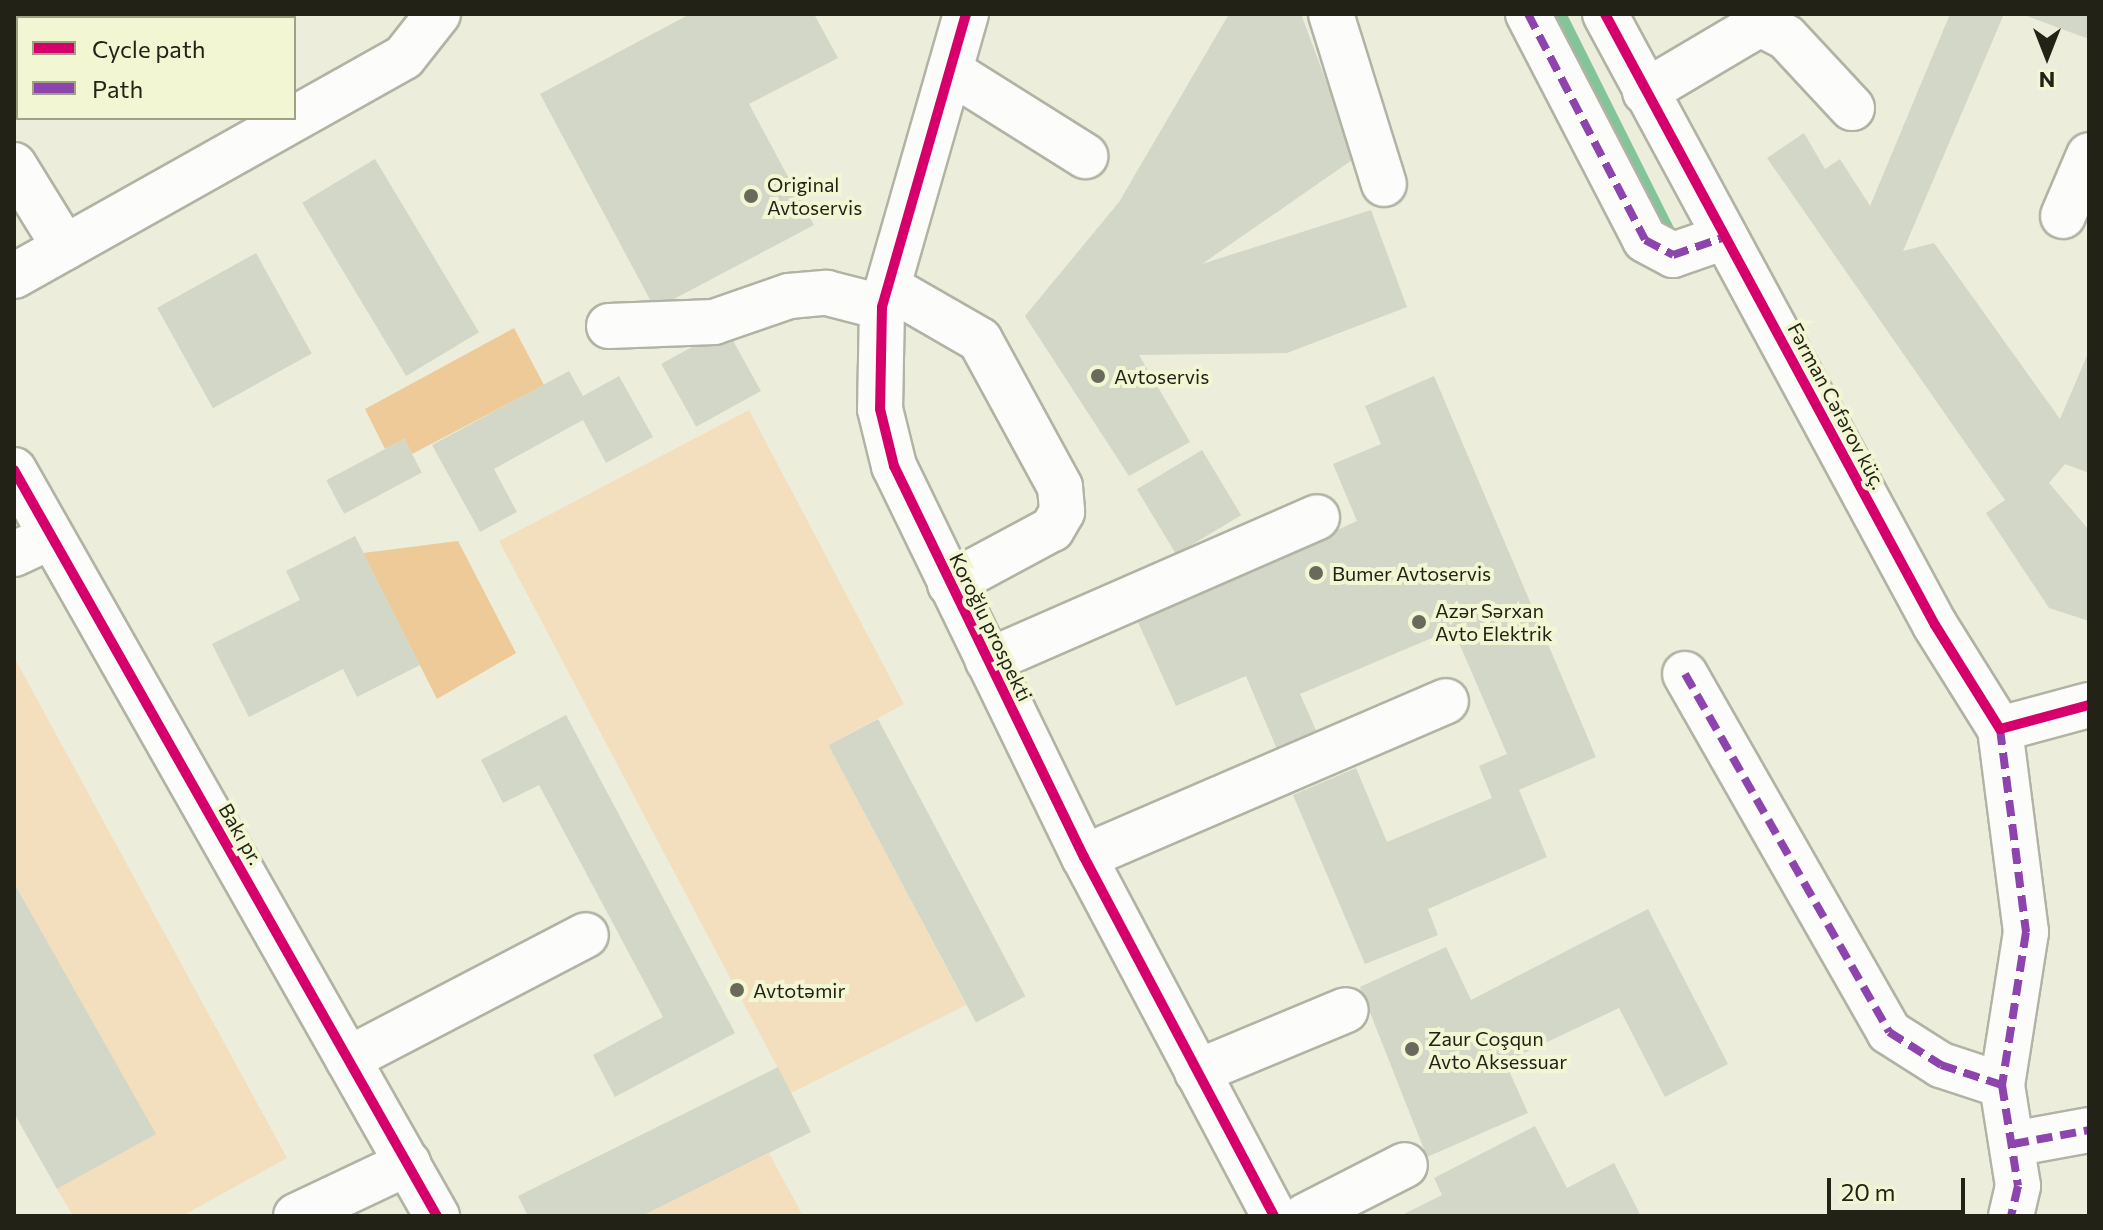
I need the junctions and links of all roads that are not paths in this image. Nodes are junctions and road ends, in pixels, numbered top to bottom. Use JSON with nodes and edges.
{"nodes":[{"id":1,"x":438,"y":14,"type":"edge"},
{"id":2,"x":966,"y":14,"type":"edge"},
{"id":3,"x":1331,"y":14,"type":"edge"},
{"id":4,"x":1528,"y":14,"type":"edge"},
{"id":5,"x":1605,"y":14,"type":"edge"},
{"id":6,"x":950,"y":71,"type":"junction"},
{"id":7,"x":1645,"y":92,"type":"junction"},
{"id":8,"x":1852,"y":108,"type":"dead end"},
{"id":9,"x":296,"y":118,"type":"edge"},
{"id":10,"x":292,"y":120,"type":"edge"},
{"id":11,"x":2089,"y":155,"type":"edge"},
{"id":12,"x":1085,"y":156,"type":"dead end"},
{"id":13,"x":14,"y":165,"type":"edge"},
{"id":14,"x":1384,"y":184,"type":"dead end"},
{"id":15,"x":2063,"y":216,"type":"dead end"},
{"id":16,"x":1725,"y":237,"type":"junction"},
{"id":17,"x":65,"y":248,"type":"junction"},
{"id":18,"x":14,"y":276,"type":"edge"},
{"id":19,"x":885,"y":297,"type":"junction"},
{"id":20,"x":609,"y":326,"type":"dead end"},
{"id":21,"x":14,"y":470,"type":"edge"},
{"id":22,"x":1317,"y":517,"type":"dead end"},
{"id":23,"x":32,"y":545,"type":"edge"},
{"id":24,"x":950,"y":584,"type":"junction"},
{"id":25,"x":988,"y":661,"type":"junction"},
{"id":26,"x":1685,"y":674,"type":"dead end"},
{"id":27,"x":1446,"y":701,"type":"dead end"},
{"id":28,"x":2089,"y":705,"type":"edge"},
{"id":29,"x":2000,"y":729,"type":"junction"},
{"id":30,"x":1084,"y":857,"type":"junction"},
{"id":31,"x":586,"y":935,"type":"dead end"},
{"id":32,"x":1346,"y":1010,"type":"dead end"},
{"id":33,"x":348,"y":1059,"type":"junction"},
{"id":34,"x":1197,"y":1072,"type":"junction"},
{"id":35,"x":2002,"y":1085,"type":"junction"},
{"id":36,"x":2089,"y":1130,"type":"edge"},
{"id":37,"x":2013,"y":1144,"type":"junction"},
{"id":38,"x":408,"y":1163,"type":"junction"},
{"id":39,"x":1405,"y":1165,"type":"dead end"},
{"id":40,"x":296,"y":1216,"type":"edge"},
{"id":41,"x":437,"y":1216,"type":"edge"},
{"id":42,"x":1274,"y":1216,"type":"edge"},
{"id":43,"x":1305,"y":1216,"type":"edge"},
{"id":44,"x":2011,"y":1216,"type":"edge"}],
"edges":[{"from":1,"to":9,"type":"street"},
{"from":2,"to":6,"type":"street","name":"Koroğlu prospekti"},
{"from":3,"to":14,"type":"street"},
{"from":4,"to":16,"type":"street"},
{"from":5,"to":7,"type":"street","name":"Fərman Cəfərov küç."},
{"from":6,"to":12,"type":"street"},
{"from":6,"to":19,"type":"street","name":"Koroğlu prospekti"},
{"from":7,"to":8,"type":"street"},
{"from":7,"to":16,"type":"street","name":"Fərman Cəfərov küç."},
{"from":10,"to":17,"type":"street"},
{"from":11,"to":15,"type":"street"},
{"from":13,"to":17,"type":"street"},
{"from":16,"to":29,"type":"street","name":"Fərman Cəfərov küç."},
{"from":17,"to":18,"type":"street"},
{"from":19,"to":20,"type":"street"},
{"from":19,"to":24,"type":"street","name":"Koroğlu prospekti"},
{"from":19,"to":24,"type":"street"},
{"from":21,"to":23,"type":"street","name":"Bakı pr."},
{"from":22,"to":25,"type":"street"},
{"from":23,"to":33,"type":"street","name":"Bakı pr."},
{"from":24,"to":25,"type":"street","name":"Koroğlu prospekti"},
{"from":25,"to":30,"type":"street","name":"Koroğlu prospekti"},
{"from":26,"to":35,"type":"street"},
{"from":27,"to":30,"type":"street"},
{"from":28,"to":29,"type":"street"},
{"from":29,"to":35,"type":"street"},
{"from":30,"to":34,"type":"street","name":"Koroğlu prospekti"},
{"from":31,"to":33,"type":"street"},
{"from":32,"to":34,"type":"street"},
{"from":33,"to":38,"type":"street","name":"Bakı pr."},
{"from":34,"to":42,"type":"street","name":"Koroğlu prospekti"},
{"from":35,"to":37,"type":"street"},
{"from":36,"to":37,"type":"street"},
{"from":37,"to":44,"type":"street"},
{"from":38,"to":40,"type":"street"},
{"from":38,"to":41,"type":"street","name":"Bakı pr."},
{"from":39,"to":43,"type":"street"}]}
